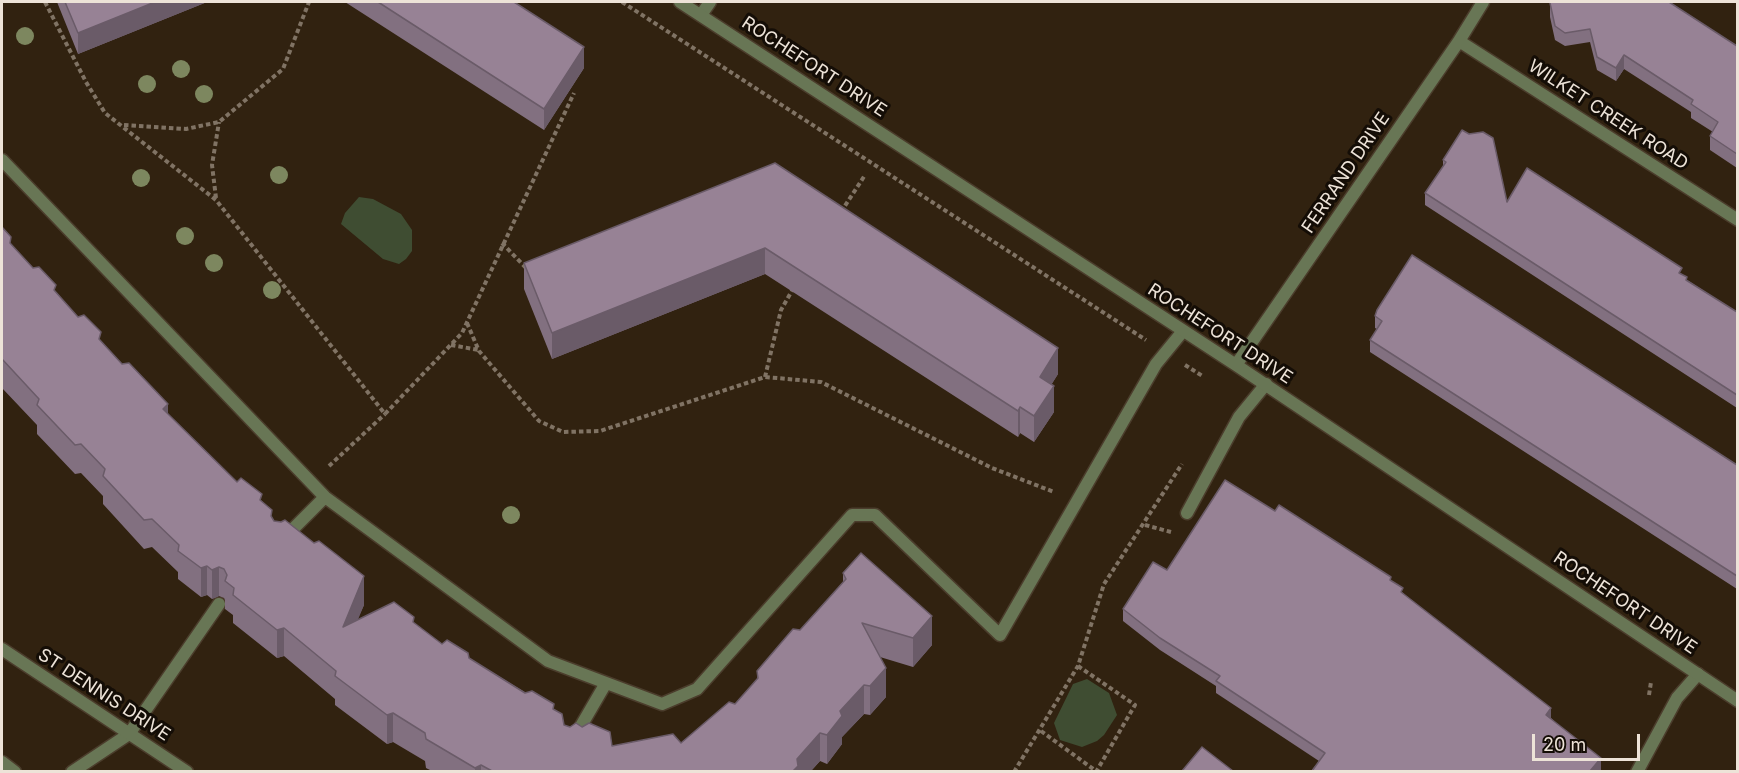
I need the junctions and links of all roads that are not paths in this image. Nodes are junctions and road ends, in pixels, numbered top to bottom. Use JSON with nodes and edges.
{"nodes":[{"id":1,"x":680,"y":2,"type":"edge"},
{"id":2,"x":710,"y":2,"type":"edge"},
{"id":3,"x":1483,"y":2,"type":"edge"},
{"id":4,"x":701,"y":15,"type":"junction"},
{"id":5,"x":1459,"y":41,"type":"junction"},
{"id":6,"x":2,"y":160,"type":"edge"},
{"id":7,"x":1737,"y":220,"type":"edge"},
{"id":8,"x":1183,"y":331,"type":"junction"},
{"id":9,"x":1236,"y":365,"type":"junction"},
{"id":10,"x":1266,"y":384,"type":"junction"},
{"id":11,"x":325,"y":497,"type":"junction"},
{"id":12,"x":1187,"y":513,"type":"dead end"},
{"id":13,"x":279,"y":543,"type":"edge"},
{"id":14,"x":219,"y":604,"type":"edge"},
{"id":15,"x":2,"y":649,"type":"edge"},
{"id":16,"x":1698,"y":674,"type":"junction"},
{"id":17,"x":606,"y":683,"type":"junction"},
{"id":18,"x":1737,"y":701,"type":"edge"},
{"id":19,"x":129,"y":734,"type":"junction"},
{"id":20,"x":569,"y":747,"type":"edge"},
{"id":21,"x":2,"y":762,"type":"edge"},
{"id":22,"x":15,"y":771,"type":"edge"},
{"id":23,"x":72,"y":771,"type":"edge"},
{"id":24,"x":187,"y":771,"type":"edge"},
{"id":25,"x":1637,"y":771,"type":"edge"}],
"edges":[{"from":1,"to":4,"type":"street","name":"ROCHEFORT DRIVE"},
{"from":2,"to":4,"type":"street"},
{"from":3,"to":5,"type":"street","name":"FERRAND DRIVE"},
{"from":4,"to":8,"type":"street","name":"ROCHEFORT DRIVE"},
{"from":5,"to":7,"type":"street","name":"WILKET CREEK ROAD"},
{"from":5,"to":9,"type":"street","name":"FERRAND DRIVE"},
{"from":6,"to":11,"type":"street"},
{"from":8,"to":9,"type":"street","name":"ROCHEFORT DRIVE"},
{"from":8,"to":17,"type":"street"},
{"from":9,"to":10,"type":"street","name":"ROCHEFORT DRIVE"},
{"from":10,"to":12,"type":"street"},
{"from":10,"to":16,"type":"street","name":"ROCHEFORT DRIVE"},
{"from":11,"to":13,"type":"street"},
{"from":11,"to":17,"type":"street"},
{"from":14,"to":19,"type":"street"},
{"from":15,"to":19,"type":"street","name":"ST DENNIS DRIVE"},
{"from":16,"to":18,"type":"street","name":"ROCHEFORT DRIVE"},
{"from":16,"to":25,"type":"street"},
{"from":17,"to":20,"type":"street"},
{"from":19,"to":23,"type":"street"},
{"from":19,"to":24,"type":"street","name":"ST DENNIS DRIVE"},
{"from":21,"to":22,"type":"street"}]}
